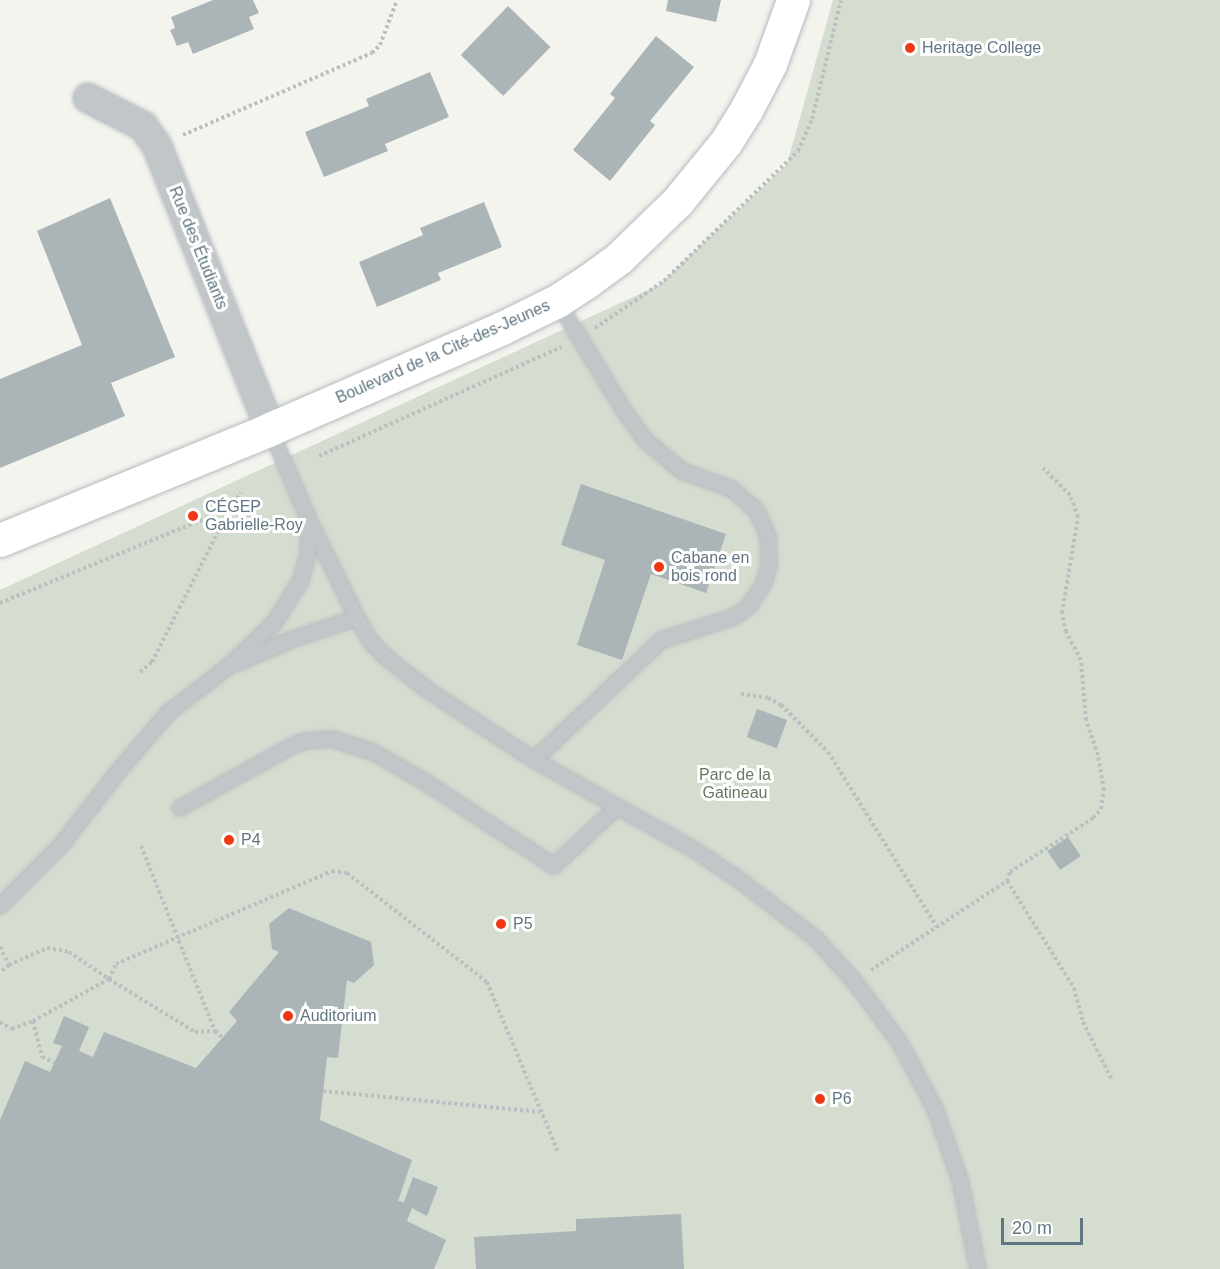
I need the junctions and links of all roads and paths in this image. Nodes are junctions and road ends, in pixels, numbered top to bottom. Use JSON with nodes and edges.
{"nodes":[{"id":1,"x":398,"y":0,"type":"edge"},
{"id":2,"x":793,"y":0,"type":"edge"},
{"id":3,"x":88,"y":98,"type":"dead end"},
{"id":4,"x":158,"y":146,"type":"junction"},
{"id":5,"x":557,"y":301,"type":"junction"},
{"id":6,"x":270,"y":429,"type":"junction"},
{"id":7,"x":1042,"y":468,"type":"dead end"},
{"id":8,"x":241,"y":493,"type":"dead end"},
{"id":9,"x":230,"y":508,"type":"junction"},
{"id":10,"x":309,"y":520,"type":"junction"},
{"id":11,"x":0,"y":540,"type":"edge"},
{"id":12,"x":0,"y":603,"type":"edge"},
{"id":13,"x":357,"y":618,"type":"junction"},
{"id":14,"x":229,"y":666,"type":"junction"},
{"id":15,"x":140,"y":672,"type":"dead end"},
{"id":16,"x":741,"y":694,"type":"dead end"},
{"id":17,"x":534,"y":760,"type":"junction"},
{"id":18,"x":617,"y":807,"type":"junction"},
{"id":19,"x":180,"y":808,"type":"dead end"},
{"id":20,"x":141,"y":846,"type":"dead end"},
{"id":21,"x":1007,"y":881,"type":"junction"},
{"id":22,"x":0,"y":906,"type":"edge"},
{"id":23,"x":937,"y":927,"type":"junction"},
{"id":24,"x":177,"y":937,"type":"junction"},
{"id":25,"x":0,"y":947,"type":"edge"},
{"id":26,"x":9,"y":965,"type":"junction"},
{"id":27,"x":0,"y":972,"type":"edge"},
{"id":28,"x":109,"y":979,"type":"junction"},
{"id":29,"x":854,"y":981,"type":"junction"},
{"id":30,"x":33,"y":1021,"type":"junction"},
{"id":31,"x":0,"y":1022,"type":"edge"},
{"id":32,"x":215,"y":1031,"type":"junction"},
{"id":33,"x":222,"y":1037,"type":"dead end"},
{"id":34,"x":54,"y":1063,"type":"dead end"},
{"id":35,"x":1112,"y":1080,"type":"dead end"},
{"id":36,"x":323,"y":1091,"type":"dead end"},
{"id":37,"x":540,"y":1112,"type":"junction"},
{"id":38,"x":558,"y":1152,"type":"dead end"},
{"id":39,"x":978,"y":1269,"type":"edge"}],
"edges":[{"from":1,"to":4,"type":"path"},
{"from":2,"to":5,"type":"street","name":"Boulevard de la Cité-des-Jeunes"},
{"from":3,"to":4,"type":"street","name":"Rue des Étudiants"},
{"from":4,"to":6,"type":"street","name":"Rue des Étudiants"},
{"from":5,"to":6,"type":"street","name":"Boulevard de la Cité-des-Jeunes"},
{"from":5,"to":17,"type":"lane"},
{"from":6,"to":10,"type":"lane"},
{"from":6,"to":11,"type":"street","name":"Boulevard de la Cité-des-Jeunes"},
{"from":7,"to":21,"type":"path"},
{"from":8,"to":9,"type":"path"},
{"from":9,"to":12,"type":"path"},
{"from":9,"to":15,"type":"path"},
{"from":10,"to":13,"type":"lane"},
{"from":10,"to":14,"type":"lane"},
{"from":13,"to":14,"type":"lane"},
{"from":13,"to":17,"type":"lane"},
{"from":14,"to":22,"type":"lane"},
{"from":16,"to":23,"type":"path"},
{"from":17,"to":18,"type":"lane"},
{"from":18,"to":19,"type":"lane"},
{"from":18,"to":29,"type":"lane"},
{"from":20,"to":24,"type":"path"},
{"from":21,"to":23,"type":"path"},
{"from":21,"to":35,"type":"path"},
{"from":23,"to":29,"type":"path"},
{"from":24,"to":28,"type":"path"},
{"from":24,"to":32,"type":"path"},
{"from":24,"to":37,"type":"path"},
{"from":25,"to":26,"type":"path"},
{"from":26,"to":27,"type":"path"},
{"from":26,"to":28,"type":"path"},
{"from":28,"to":30,"type":"path"},
{"from":28,"to":32,"type":"path"},
{"from":29,"to":39,"type":"lane"},
{"from":30,"to":31,"type":"path"},
{"from":30,"to":34,"type":"path"},
{"from":32,"to":33,"type":"path"},
{"from":36,"to":37,"type":"path"},
{"from":37,"to":38,"type":"path"}]}
